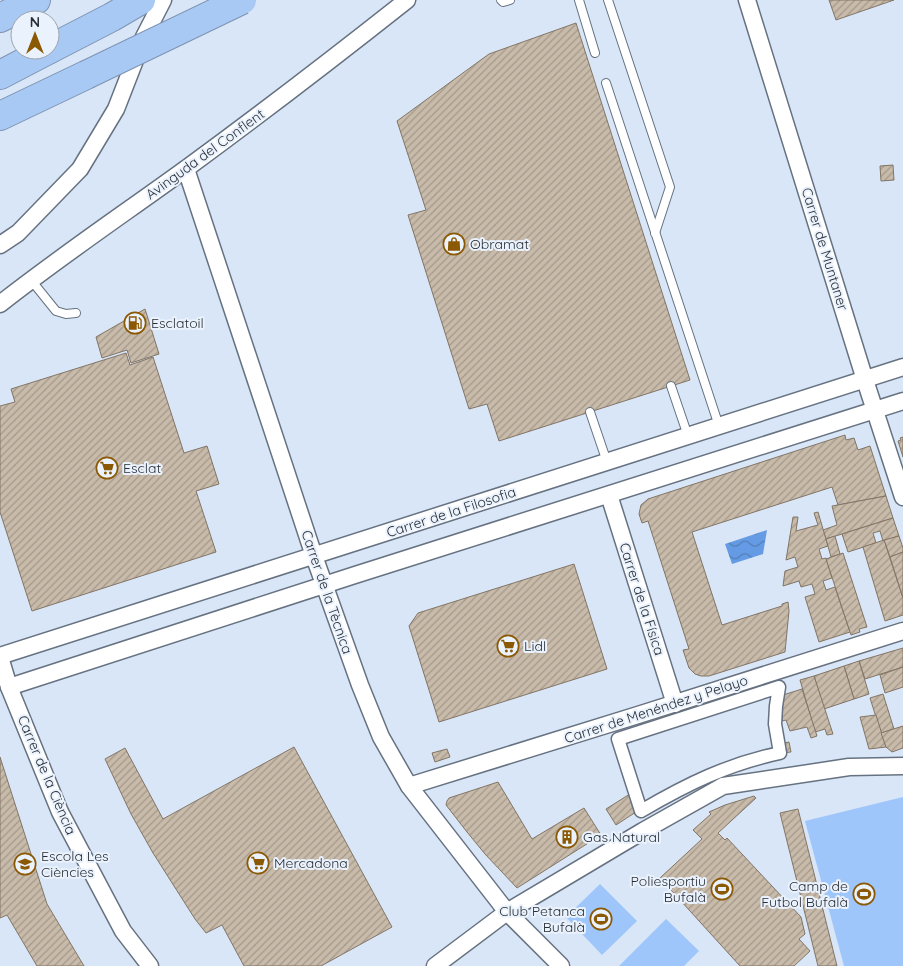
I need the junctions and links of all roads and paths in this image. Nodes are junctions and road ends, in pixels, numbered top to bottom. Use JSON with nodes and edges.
{"nodes":[{"id":1,"x":36,"y":0,"type":"edge"},
{"id":2,"x":141,"y":0,"type":"edge"},
{"id":3,"x":163,"y":0,"type":"edge"},
{"id":4,"x":242,"y":0,"type":"edge"},
{"id":5,"x":407,"y":0,"type":"edge"},
{"id":6,"x":501,"y":0,"type":"edge"},
{"id":7,"x":510,"y":0,"type":"edge"},
{"id":8,"x":579,"y":0,"type":"edge"},
{"id":9,"x":608,"y":0,"type":"edge"},
{"id":10,"x":747,"y":0,"type":"edge"},
{"id":11,"x":0,"y":18,"type":"edge"},
{"id":12,"x":60,"y":44,"type":"edge"},
{"id":13,"x":595,"y":53,"type":"dead end"},
{"id":14,"x":29,"y":60,"type":"edge"},
{"id":15,"x":0,"y":75,"type":"edge"},
{"id":16,"x":606,"y":83,"type":"dead end"},
{"id":17,"x":0,"y":116,"type":"edge"},
{"id":18,"x":186,"y":169,"type":"junction"},
{"id":19,"x":656,"y":233,"type":"junction"},
{"id":20,"x":0,"y":245,"type":"edge"},
{"id":21,"x":31,"y":280,"type":"junction"},
{"id":22,"x":0,"y":304,"type":"edge"},
{"id":23,"x":76,"y":313,"type":"dead end"},
{"id":24,"x":903,"y":368,"type":"edge"},
{"id":25,"x":865,"y":380,"type":"junction"},
{"id":26,"x":671,"y":386,"type":"dead end"},
{"id":27,"x":903,"y":401,"type":"edge"},
{"id":28,"x":875,"y":410,"type":"junction"},
{"id":29,"x":590,"y":412,"type":"dead end"},
{"id":30,"x":719,"y":426,"type":"junction"},
{"id":31,"x":688,"y":436,"type":"junction"},
{"id":32,"x":607,"y":462,"type":"junction"},
{"id":33,"x":609,"y":495,"type":"junction"},
{"id":34,"x":903,"y":497,"type":"edge"},
{"id":35,"x":314,"y":556,"type":"junction"},
{"id":36,"x":325,"y":585,"type":"junction"},
{"id":37,"x":903,"y":630,"type":"edge"},
{"id":38,"x":0,"y":657,"type":"edge"},
{"id":39,"x":9,"y":687,"type":"junction"},
{"id":40,"x":675,"y":704,"type":"junction"},
{"id":41,"x":903,"y":766,"type":"edge"},
{"id":42,"x":409,"y":786,"type":"junction"},
{"id":43,"x":641,"y":811,"type":"joint"},
{"id":44,"x":507,"y":912,"type":"junction"},
{"id":45,"x":150,"y":966,"type":"edge"},
{"id":46,"x":435,"y":966,"type":"edge"},
{"id":47,"x":561,"y":966,"type":"edge"}],
"edges":[{"from":1,"to":11,"type":"highway"},
{"from":2,"to":12,"type":"highway"},
{"from":3,"to":20,"type":"street"},
{"from":4,"to":17,"type":"highway","bridge":true},
{"from":5,"to":18,"type":"street","name":"Avinguda del Conflent"},
{"from":6,"to":7,"type":"lane"},
{"from":8,"to":13,"type":"lane"},
{"from":9,"to":19,"type":"lane"},
{"from":10,"to":25,"type":"street","name":"Carrer de Muntaner"},
{"from":14,"to":15,"type":"highway"},
{"from":16,"to":19,"type":"lane"},
{"from":18,"to":21,"type":"street","name":"Avinguda del Conflent"},
{"from":18,"to":35,"type":"street","name":"Carrer de la Tècnica"},
{"from":19,"to":30,"type":"lane"},
{"from":21,"to":22,"type":"street","name":"Avinguda del Conflent"},
{"from":21,"to":23,"type":"lane"},
{"from":24,"to":25,"type":"street","name":"Carrer de la Filosofia"},
{"from":25,"to":28,"type":"street","name":"Carrer de Muntaner"},
{"from":25,"to":30,"type":"street","name":"Carrer de la Filosofia"},
{"from":26,"to":31,"type":"lane"},
{"from":27,"to":28,"type":"street"},
{"from":28,"to":33,"type":"street"},
{"from":28,"to":34,"type":"street","name":"Carrer de Muntaner"},
{"from":29,"to":32,"type":"lane"},
{"from":30,"to":31,"type":"street","name":"Carrer de la Filosofia"},
{"from":31,"to":32,"type":"street","name":"Carrer de la Filosofia"},
{"from":32,"to":35,"type":"street","name":"Carrer de la Filosofia"},
{"from":33,"to":36,"type":"street"},
{"from":33,"to":40,"type":"street","name":"Carrer de la Física"},
{"from":35,"to":36,"type":"street","name":"Carrer de la Tècnica"},
{"from":35,"to":38,"type":"street","name":"Carrer de la Filosofia"},
{"from":36,"to":39,"type":"street"},
{"from":36,"to":42,"type":"street","name":"Carrer de la Tècnica"},
{"from":37,"to":40,"type":"street","name":"Carrer de Menéndez y Pelayo"},
{"from":38,"to":39,"type":"street","name":"Carrer de la Ciència"},
{"from":39,"to":45,"type":"street","name":"Carrer de la Ciència"},
{"from":40,"to":42,"type":"street","name":"Carrer de Menéndez y Pelayo"},
{"from":41,"to":44,"type":"street"},
{"from":42,"to":44,"type":"street","name":"Carrer de la Tècnica"},
{"from":43,"to":43,"type":"street"},
{"from":44,"to":46,"type":"street"},
{"from":44,"to":47,"type":"street","name":"Carrer de la Tècnica"}]}
